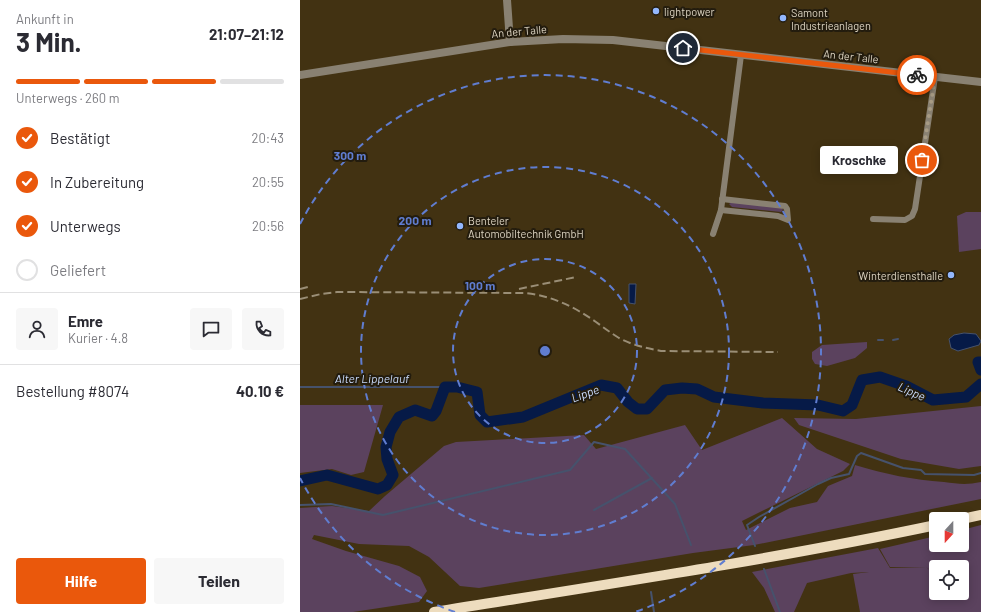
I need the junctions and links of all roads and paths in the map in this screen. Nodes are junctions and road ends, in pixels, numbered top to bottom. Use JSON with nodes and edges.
{"nodes":[{"id":1,"x":507,"y":0,"type":"edge"},
{"id":2,"x":510,"y":42,"type":"junction"},
{"id":3,"x":741,"y":55,"type":"junction"},
{"id":4,"x":300,"y":75,"type":"edge"},
{"id":5,"x":935,"y":77,"type":"junction"},
{"id":6,"x":981,"y":82,"type":"edge"},
{"id":7,"x":722,"y":199,"type":"junction"},
{"id":8,"x":721,"y":210,"type":"junction"},
{"id":9,"x":873,"y":220,"type":"dead end"},
{"id":10,"x":713,"y":234,"type":"dead end"},
{"id":11,"x":981,"y":515,"type":"edge"},
{"id":12,"x":969,"y":518,"type":"edge"},
{"id":13,"x":929,"y":526,"type":"edge"},
{"id":14,"x":434,"y":612,"type":"edge"}],
"edges":[{"from":1,"to":2,"type":"street"},
{"from":2,"to":3,"type":"street","name":"An der Talle"},
{"from":2,"to":4,"type":"street","name":"An der Talle"},
{"from":3,"to":5,"type":"street","name":"An der Talle"},
{"from":3,"to":7,"type":"street"},
{"from":5,"to":6,"type":"street","name":"An der Talle"},
{"from":5,"to":9,"type":"street"},
{"from":7,"to":8,"type":"street"},
{"from":7,"to":8,"type":"street"},
{"from":8,"to":10,"type":"street"},
{"from":11,"to":12,"type":"highway"},
{"from":13,"to":14,"type":"highway"}]}
